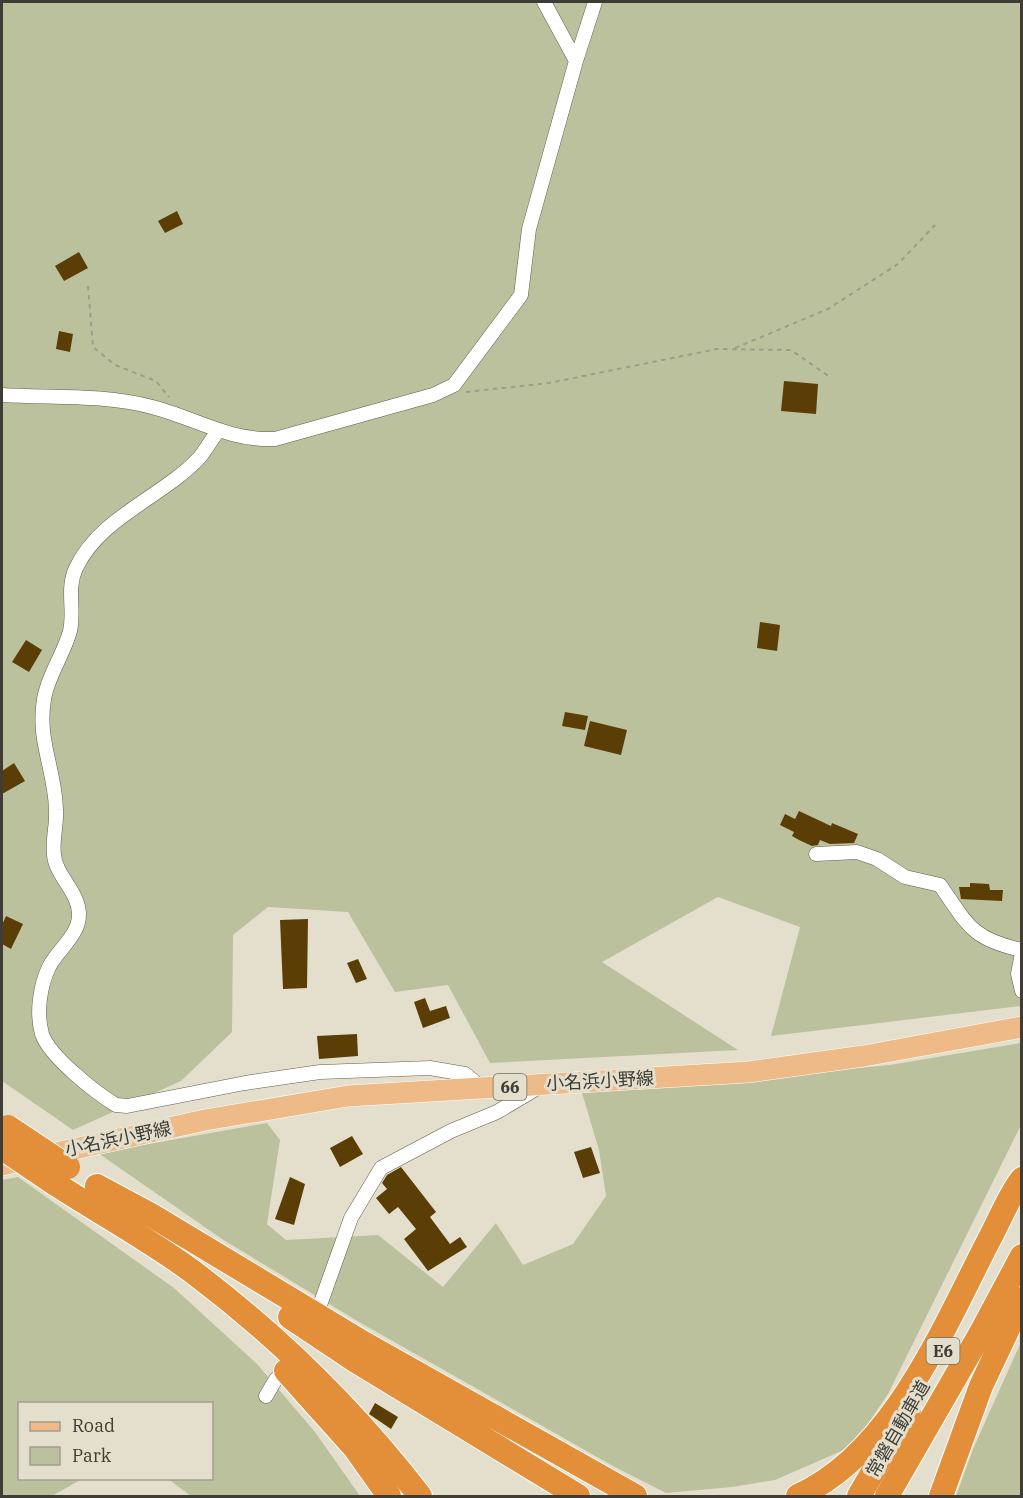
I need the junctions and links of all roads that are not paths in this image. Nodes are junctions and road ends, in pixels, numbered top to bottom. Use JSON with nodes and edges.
{"nodes":[{"id":1,"x":544,"y":2,"type":"edge"},
{"id":2,"x":595,"y":2,"type":"edge"},
{"id":3,"x":576,"y":61,"type":"junction"},
{"id":4,"x":2,"y":395,"type":"edge"},
{"id":5,"x":218,"y":431,"type":"junction"},
{"id":6,"x":816,"y":854,"type":"dead end"},
{"id":7,"x":1022,"y":952,"type":"edge"},
{"id":8,"x":1022,"y":991,"type":"edge"},
{"id":9,"x":1022,"y":1027,"type":"edge"},
{"id":10,"x":544,"y":1085,"type":"junction"},
{"id":11,"x":482,"y":1088,"type":"junction"},
{"id":12,"x":4,"y":1133,"type":"edge"},
{"id":13,"x":2,"y":1165,"type":"edge"},
{"id":14,"x":1022,"y":1179,"type":"edge"},
{"id":15,"x":96,"y":1197,"type":"junction"},
{"id":16,"x":1022,"y":1203,"type":"edge"},
{"id":17,"x":1022,"y":1256,"type":"edge"},
{"id":18,"x":1022,"y":1299,"type":"edge"},
{"id":19,"x":320,"y":1305,"type":"dead end"},
{"id":20,"x":276,"y":1379,"type":"dead end"},
{"id":21,"x":266,"y":1396,"type":"dead end"},
{"id":22,"x":389,"y":1497,"type":"edge"},
{"id":23,"x":420,"y":1497,"type":"edge"},
{"id":24,"x":578,"y":1497,"type":"edge"},
{"id":25,"x":635,"y":1497,"type":"edge"},
{"id":26,"x":798,"y":1497,"type":"edge"},
{"id":27,"x":859,"y":1497,"type":"edge"},
{"id":28,"x":887,"y":1497,"type":"edge"},
{"id":29,"x":941,"y":1497,"type":"edge"}],
"edges":[{"from":1,"to":3,"type":"street"},
{"from":2,"to":3,"type":"street"},
{"from":3,"to":5,"type":"street"},
{"from":4,"to":5,"type":"street"},
{"from":5,"to":11,"type":"street"},
{"from":6,"to":7,"type":"street"},
{"from":7,"to":8,"type":"street"},
{"from":9,"to":10,"type":"main road","name":"小名浜小野線","number":"66"},
{"from":10,"to":11,"type":"main road","name":"小名浜小野線","number":"66"},
{"from":10,"to":19,"type":"street"},
{"from":11,"to":13,"type":"main road","name":"小名浜小野線","number":"66"},
{"from":12,"to":15,"type":"highway","bridge":true},
{"from":14,"to":26,"type":"highway"},
{"from":15,"to":22,"type":"highway"},
{"from":15,"to":23,"type":"highway"},
{"from":15,"to":24,"type":"highway"},
{"from":15,"to":25,"type":"highway"},
{"from":16,"to":27,"type":"highway","name":"常磐自動車道","number":"E6"},
{"from":17,"to":28,"type":"highway","name":"常磐自動車道","number":"E6"},
{"from":18,"to":29,"type":"highway"},
{"from":20,"to":21,"type":"street"}]}
